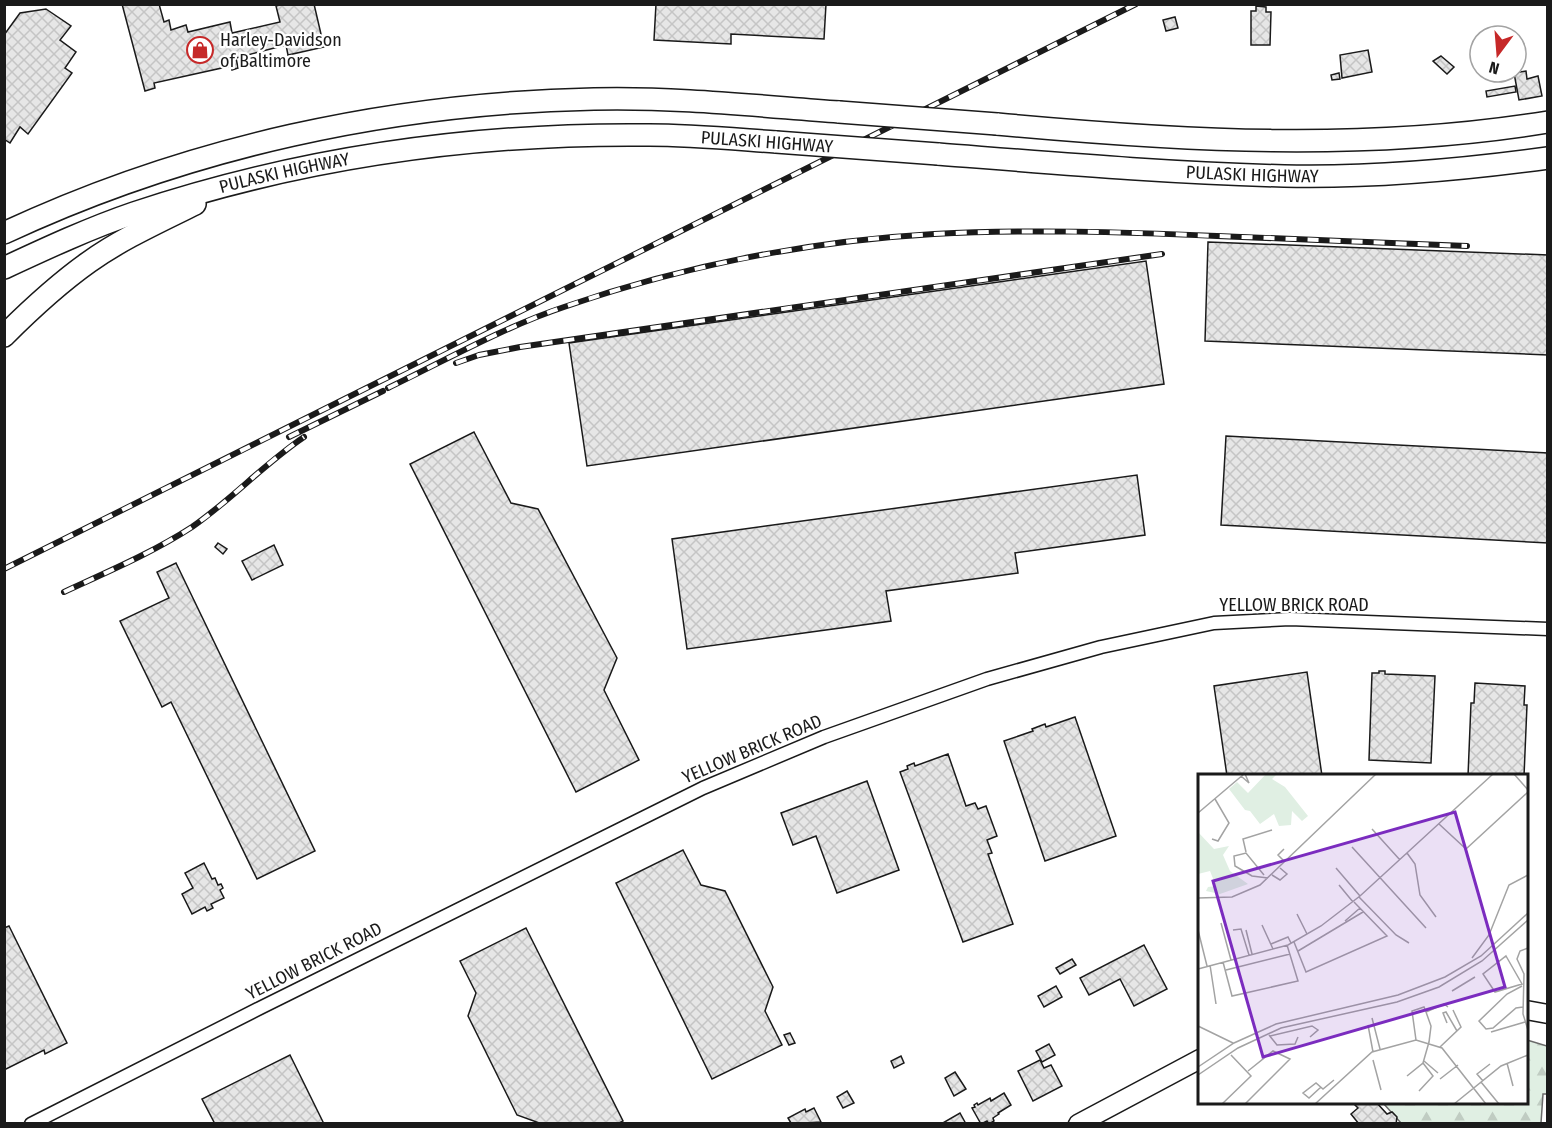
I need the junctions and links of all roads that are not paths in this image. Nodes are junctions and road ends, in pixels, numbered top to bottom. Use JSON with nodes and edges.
{"nodes":[{"id":1,"x":1548,"y":122,"type":"edge"},
{"id":2,"x":250,"y":145,"type":"junction"},
{"id":3,"x":1548,"y":158,"type":"edge"},
{"id":4,"x":252,"y":178,"type":"junction"},
{"id":5,"x":4,"y":232,"type":"edge"},
{"id":6,"x":4,"y":268,"type":"edge"},
{"id":7,"x":4,"y":336,"type":"edge"},
{"id":8,"x":1548,"y":629,"type":"edge"},
{"id":9,"x":1528,"y":1010,"type":"edge"},
{"id":10,"x":1548,"y":1014,"type":"edge"},
{"id":11,"x":1198,"y":1060,"type":"edge"},
{"id":12,"x":32,"y":1124,"type":"edge"},
{"id":13,"x":1078,"y":1124,"type":"edge"}],
"edges":[{"from":1,"to":2,"type":"highway","name":"PULASKI HIGHWAY","bridge":true},
{"from":2,"to":4,"type":"highway"},
{"from":2,"to":5,"type":"highway","name":"PULASKI HIGHWAY"},
{"from":3,"to":4,"type":"highway","name":"PULASKI HIGHWAY","bridge":true},
{"from":4,"to":6,"type":"highway","name":"PULASKI HIGHWAY"},
{"from":4,"to":7,"type":"highway"},
{"from":8,"to":12,"type":"street","name":"YELLOW BRICK ROAD"},
{"from":9,"to":10,"type":"main road"},
{"from":11,"to":13,"type":"main road"}]}
